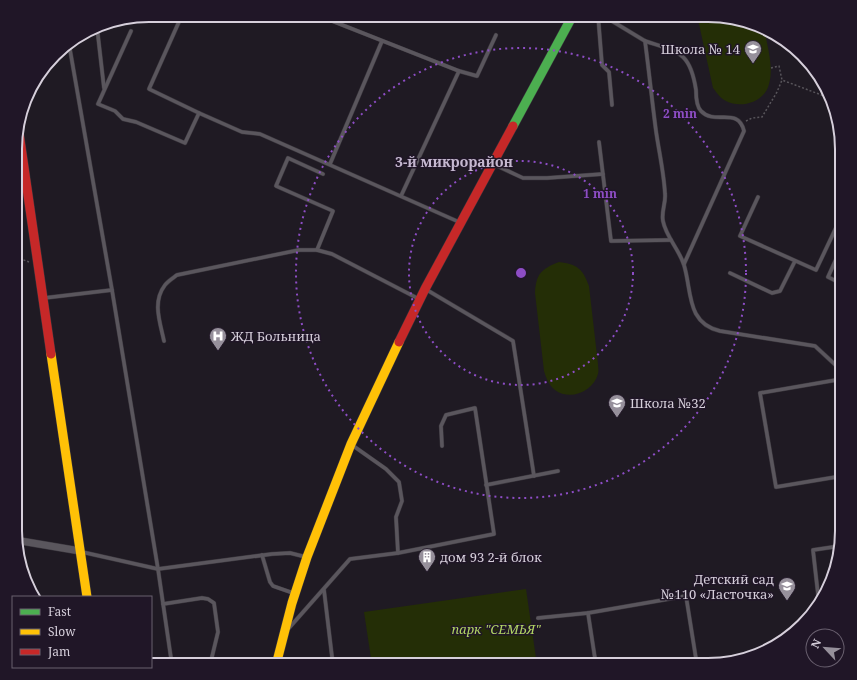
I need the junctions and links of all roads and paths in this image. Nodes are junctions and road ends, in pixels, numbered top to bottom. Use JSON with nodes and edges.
{"nodes":[{"id":1,"x":179,"y":22,"type":"edge"},
{"id":2,"x":334,"y":22,"type":"edge"},
{"id":3,"x":569,"y":22,"type":"edge"},
{"id":4,"x":599,"y":22,"type":"edge"},
{"id":5,"x":614,"y":22,"type":"edge"},
{"id":6,"x":131,"y":31,"type":"dead end"},
{"id":7,"x":98,"y":34,"type":"edge"},
{"id":8,"x":496,"y":35,"type":"dead end"},
{"id":9,"x":645,"y":41,"type":"junction"},
{"id":10,"x":382,"y":42,"type":"junction"},
{"id":11,"x":70,"y":50,"type":"edge"},
{"id":12,"x":771,"y":68,"type":"dead end"},
{"id":13,"x":459,"y":71,"type":"junction"},
{"id":14,"x":782,"y":80,"type":"junction"},
{"id":15,"x":105,"y":89,"type":"junction"},
{"id":16,"x":822,"y":95,"type":"edge"},
{"id":17,"x":612,"y":106,"type":"dead end"},
{"id":18,"x":199,"y":114,"type":"junction"},
{"id":19,"x":742,"y":123,"type":"junction"},
{"id":20,"x":599,"y":142,"type":"dead end"},
{"id":21,"x":22,"y":154,"type":"edge"},
{"id":22,"x":330,"y":164,"type":"junction"},
{"id":23,"x":492,"y":164,"type":"junction"},
{"id":24,"x":323,"y":174,"type":"dead end"},
{"id":25,"x":603,"y":174,"type":"junction"},
{"id":26,"x":401,"y":196,"type":"junction"},
{"id":27,"x":758,"y":197,"type":"dead end"},
{"id":28,"x":460,"y":223,"type":"junction"},
{"id":29,"x":835,"y":230,"type":"edge"},
{"id":30,"x":671,"y":240,"type":"junction"},
{"id":31,"x":317,"y":250,"type":"junction"},
{"id":32,"x":22,"y":259,"type":"edge"},
{"id":33,"x":795,"y":261,"type":"junction"},
{"id":34,"x":835,"y":262,"type":"edge"},
{"id":35,"x":684,"y":264,"type":"junction"},
{"id":36,"x":38,"y":266,"type":"junction"},
{"id":37,"x":730,"y":273,"type":"dead end"},
{"id":38,"x":835,"y":280,"type":"edge"},
{"id":39,"x":425,"y":289,"type":"junction"},
{"id":40,"x":112,"y":290,"type":"junction"},
{"id":41,"x":43,"y":298,"type":"junction"},
{"id":42,"x":420,"y":300,"type":"junction"},
{"id":43,"x":164,"y":341,"type":"dead end"},
{"id":44,"x":835,"y":364,"type":"edge"},
{"id":45,"x":835,"y":380,"type":"edge"},
{"id":46,"x":351,"y":444,"type":"junction"},
{"id":47,"x":442,"y":446,"type":"dead end"},
{"id":48,"x":558,"y":472,"type":"dead end"},
{"id":49,"x":534,"y":476,"type":"junction"},
{"id":50,"x":835,"y":477,"type":"edge"},
{"id":51,"x":486,"y":485,"type":"junction"},
{"id":52,"x":22,"y":541,"type":"edge"},
{"id":53,"x":834,"y":547,"type":"edge"},
{"id":54,"x":80,"y":551,"type":"junction"},
{"id":55,"x":398,"y":553,"type":"junction"},
{"id":56,"x":262,"y":555,"type":"junction"},
{"id":57,"x":307,"y":557,"type":"junction"},
{"id":58,"x":158,"y":569,"type":"junction"},
{"id":59,"x":324,"y":590,"type":"junction"},
{"id":60,"x":295,"y":594,"type":"junction"},
{"id":61,"x":818,"y":594,"type":"edge"},
{"id":62,"x":87,"y":596,"type":"edge"},
{"id":63,"x":163,"y":604,"type":"junction"},
{"id":64,"x":588,"y":613,"type":"junction"},
{"id":65,"x":538,"y":618,"type":"dead end"},
{"id":66,"x":284,"y":634,"type":"junction"},
{"id":67,"x":171,"y":658,"type":"edge"},
{"id":68,"x":212,"y":658,"type":"edge"},
{"id":69,"x":278,"y":658,"type":"edge"},
{"id":70,"x":332,"y":658,"type":"edge"},
{"id":71,"x":595,"y":658,"type":"edge"},
{"id":72,"x":696,"y":658,"type":"edge"}],
"edges":[{"from":1,"to":18,"type":"lane"},
{"from":2,"to":10,"type":"lane"},
{"from":3,"to":23,"type":"street"},
{"from":4,"to":17,"type":"lane"},
{"from":5,"to":9,"type":"lane"},
{"from":6,"to":15,"type":"lane"},
{"from":7,"to":15,"type":"lane"},
{"from":8,"to":13,"type":"lane"},
{"from":9,"to":19,"type":"lane"},
{"from":9,"to":30,"type":"lane"},
{"from":10,"to":13,"type":"lane"},
{"from":10,"to":22,"type":"lane"},
{"from":11,"to":40,"type":"lane"},
{"from":12,"to":14,"type":"path"},
{"from":13,"to":26,"type":"lane"},
{"from":14,"to":16,"type":"path"},
{"from":14,"to":19,"type":"path"},
{"from":15,"to":18,"type":"lane"},
{"from":18,"to":22,"type":"lane"},
{"from":19,"to":35,"type":"lane"},
{"from":20,"to":25,"type":"lane"},
{"from":21,"to":36,"type":"street"},
{"from":22,"to":26,"type":"lane"},
{"from":23,"to":25,"type":"lane"},
{"from":23,"to":28,"type":"street"},
{"from":24,"to":31,"type":"lane"},
{"from":25,"to":30,"type":"lane"},
{"from":26,"to":28,"type":"lane"},
{"from":27,"to":33,"type":"lane"},
{"from":28,"to":39,"type":"street"},
{"from":29,"to":33,"type":"lane"},
{"from":30,"to":35,"type":"lane"},
{"from":31,"to":42,"type":"lane"},
{"from":31,"to":43,"type":"lane"},
{"from":32,"to":36,"type":"path"},
{"from":33,"to":37,"type":"lane"},
{"from":34,"to":38,"type":"lane"},
{"from":35,"to":44,"type":"lane"},
{"from":36,"to":41,"type":"street"},
{"from":39,"to":42,"type":"street"},
{"from":39,"to":49,"type":"lane"},
{"from":40,"to":41,"type":"lane"},
{"from":40,"to":58,"type":"lane"},
{"from":41,"to":54,"type":"street"},
{"from":42,"to":46,"type":"street"},
{"from":45,"to":50,"type":"lane"},
{"from":46,"to":55,"type":"lane"},
{"from":46,"to":57,"type":"street"},
{"from":47,"to":51,"type":"lane"},
{"from":48,"to":49,"type":"lane"},
{"from":49,"to":51,"type":"lane"},
{"from":51,"to":55,"type":"lane"},
{"from":52,"to":54,"type":"street"},
{"from":53,"to":61,"type":"lane"},
{"from":54,"to":58,"type":"lane"},
{"from":54,"to":62,"type":"street"},
{"from":55,"to":59,"type":"lane"},
{"from":56,"to":57,"type":"lane"},
{"from":56,"to":58,"type":"lane"},
{"from":56,"to":60,"type":"lane"},
{"from":57,"to":60,"type":"street"},
{"from":58,"to":63,"type":"lane"},
{"from":59,"to":66,"type":"lane"},
{"from":59,"to":70,"type":"lane"},
{"from":60,"to":66,"type":"street"},
{"from":63,"to":67,"type":"lane"},
{"from":63,"to":68,"type":"lane"},
{"from":64,"to":65,"type":"lane"},
{"from":64,"to":71,"type":"lane"},
{"from":64,"to":72,"type":"lane"},
{"from":66,"to":69,"type":"street"}]}
